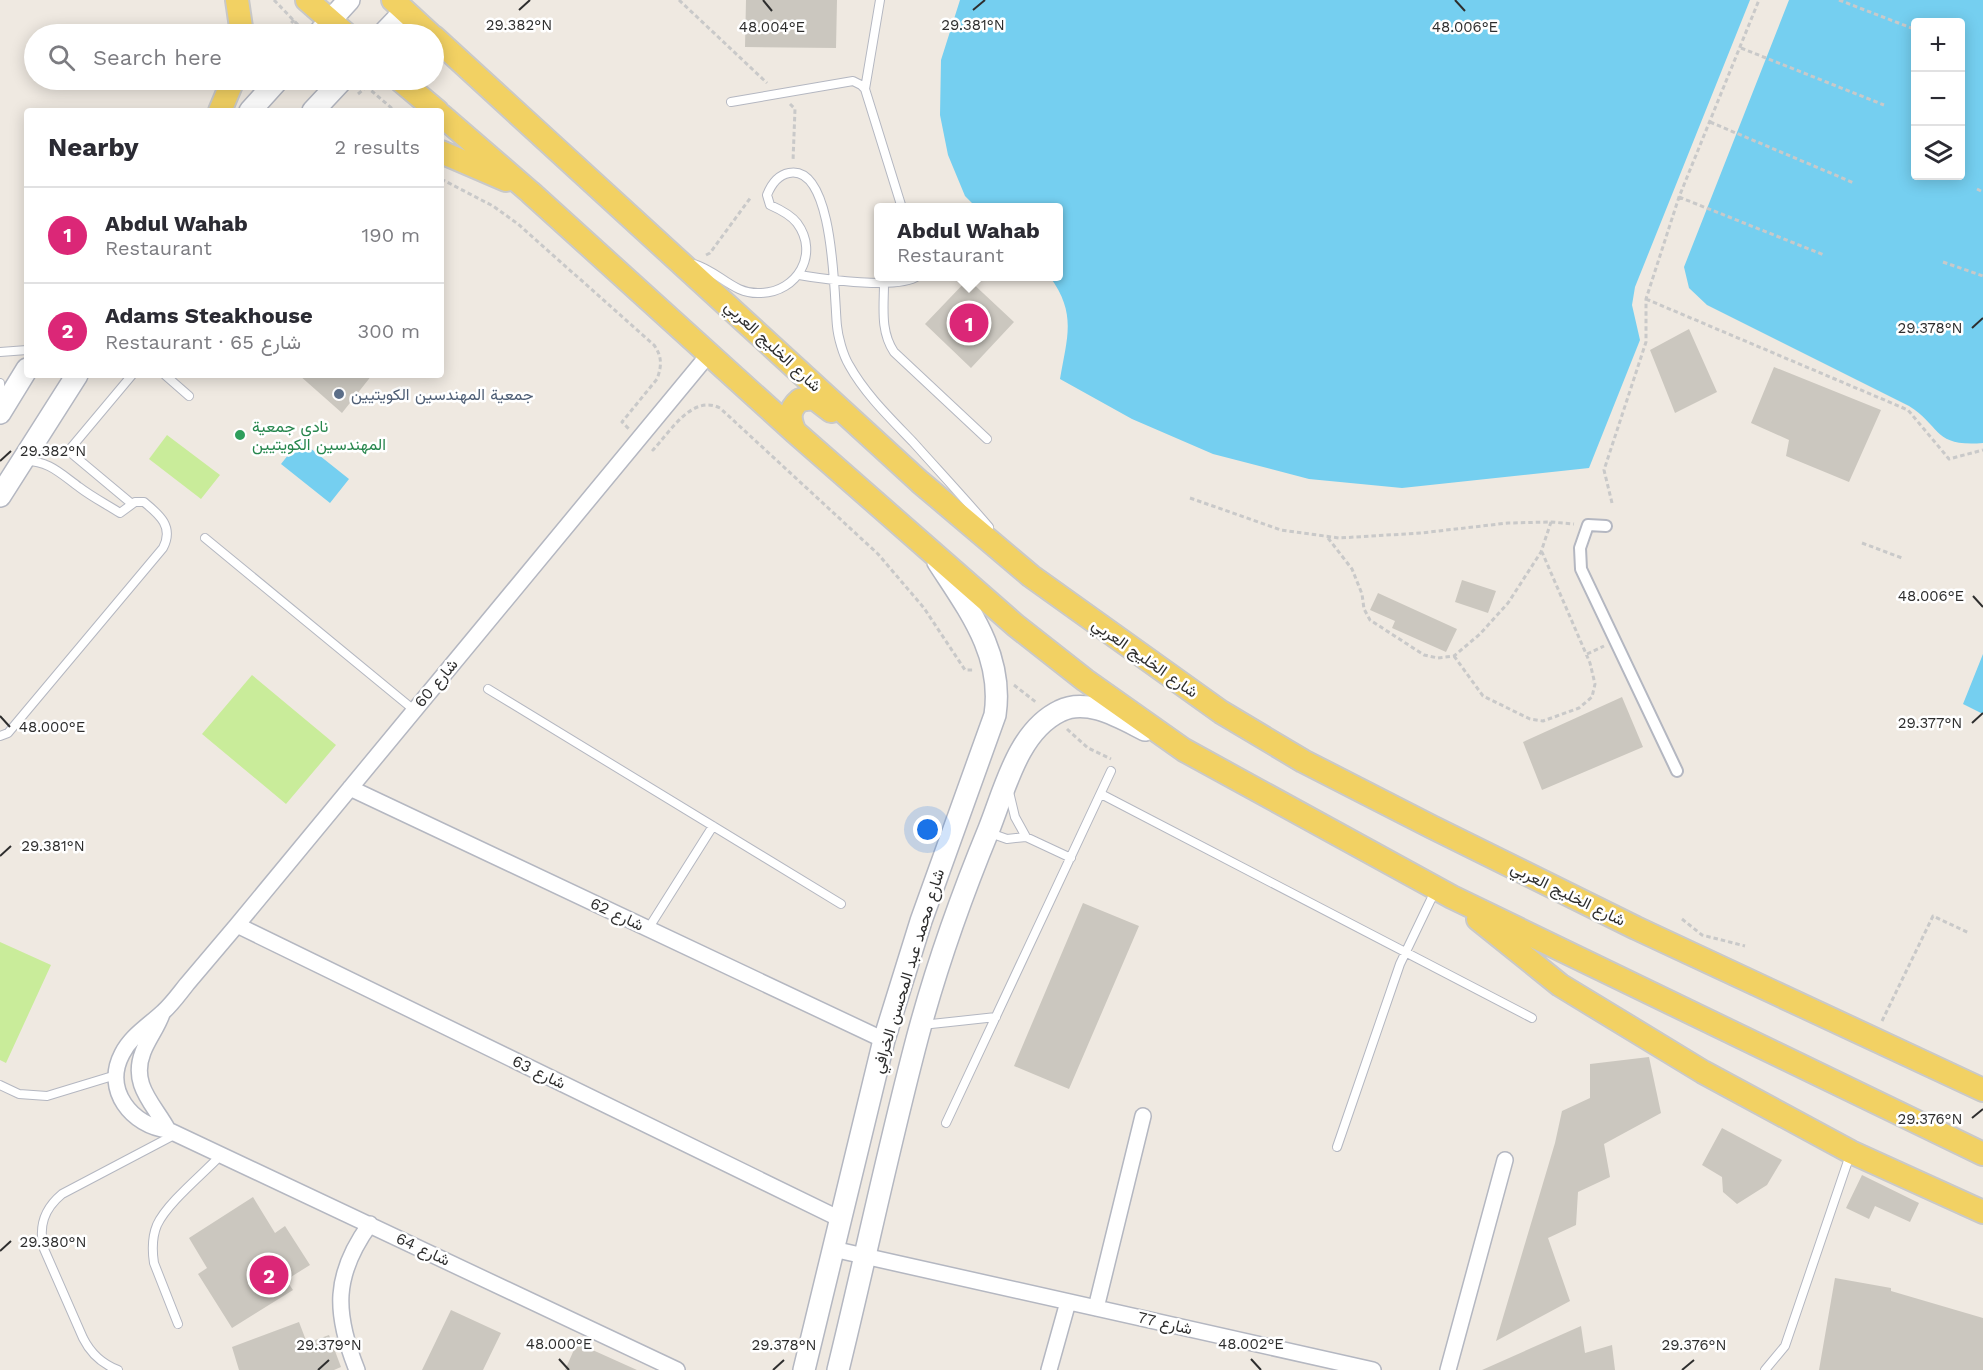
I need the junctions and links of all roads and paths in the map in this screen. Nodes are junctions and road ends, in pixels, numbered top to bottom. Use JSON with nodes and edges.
{"nodes":[{"id":1,"x":237,"y":0,"type":"edge"},
{"id":2,"x":274,"y":0,"type":"edge"},
{"id":3,"x":307,"y":0,"type":"edge"},
{"id":4,"x":349,"y":0,"type":"edge"},
{"id":5,"x":679,"y":0,"type":"edge"},
{"id":6,"x":880,"y":0,"type":"edge"},
{"id":7,"x":1759,"y":0,"type":"edge"},
{"id":8,"x":1839,"y":0,"type":"edge"},
{"id":9,"x":399,"y":5,"type":"edge"},
{"id":10,"x":241,"y":24,"type":"edge"},
{"id":11,"x":290,"y":24,"type":"edge"},
{"id":12,"x":326,"y":24,"type":"edge"},
{"id":13,"x":335,"y":24,"type":"edge"},
{"id":14,"x":389,"y":24,"type":"edge"},
{"id":15,"x":419,"y":24,"type":"edge"},
{"id":16,"x":1911,"y":28,"type":"edge"},
{"id":17,"x":444,"y":47,"type":"edge"},
{"id":18,"x":1740,"y":47,"type":"junction"},
{"id":19,"x":865,"y":89,"type":"junction"},
{"id":20,"x":229,"y":90,"type":"edge"},
{"id":21,"x":269,"y":90,"type":"edge"},
{"id":22,"x":333,"y":90,"type":"edge"},
{"id":23,"x":371,"y":90,"type":"edge"},
{"id":24,"x":412,"y":90,"type":"edge"},
{"id":25,"x":779,"y":94,"type":"junction"},
{"id":26,"x":731,"y":102,"type":"dead end"},
{"id":27,"x":1884,"y":105,"type":"dead end"},
{"id":28,"x":221,"y":108,"type":"edge"},
{"id":29,"x":252,"y":108,"type":"edge"},
{"id":30,"x":316,"y":108,"type":"edge"},
{"id":31,"x":392,"y":108,"type":"edge"},
{"id":32,"x":433,"y":108,"type":"edge"},
{"id":33,"x":444,"y":118,"type":"edge"},
{"id":34,"x":1710,"y":122,"type":"junction"},
{"id":35,"x":444,"y":153,"type":"edge"},
{"id":36,"x":793,"y":161,"type":"dead end"},
{"id":37,"x":444,"y":181,"type":"edge"},
{"id":38,"x":1854,"y":183,"type":"dead end"},
{"id":39,"x":1977,"y":189,"type":"dead end"},
{"id":40,"x":530,"y":192,"type":"junction"},
{"id":41,"x":1983,"y":192,"type":"edge"},
{"id":42,"x":1678,"y":196,"type":"junction"},
{"id":43,"x":901,"y":203,"type":"edge"},
{"id":44,"x":1824,"y":255,"type":"dead end"},
{"id":45,"x":1943,"y":262,"type":"dead end"},
{"id":46,"x":682,"y":263,"type":"junction"},
{"id":47,"x":799,"y":275,"type":"junction"},
{"id":48,"x":1983,"y":276,"type":"edge"},
{"id":49,"x":834,"y":280,"type":"junction"},
{"id":50,"x":910,"y":281,"type":"edge"},
{"id":51,"x":884,"y":282,"type":"junction"},
{"id":52,"x":1646,"y":299,"type":"junction"},
{"id":53,"x":24,"y":350,"type":"edge"},
{"id":54,"x":0,"y":351,"type":"edge"},
{"id":55,"x":708,"y":354,"type":"junction"},
{"id":56,"x":24,"y":374,"type":"edge"},
{"id":57,"x":75,"y":378,"type":"edge"},
{"id":58,"x":129,"y":378,"type":"edge"},
{"id":59,"x":168,"y":378,"type":"edge"},
{"id":60,"x":0,"y":383,"type":"edge"},
{"id":61,"x":189,"y":396,"type":"dead end"},
{"id":62,"x":0,"y":413,"type":"edge"},
{"id":63,"x":795,"y":432,"type":"junction"},
{"id":64,"x":639,"y":438,"type":"junction"},
{"id":65,"x":987,"y":439,"type":"dead end"},
{"id":66,"x":1983,"y":450,"type":"edge"},
{"id":67,"x":22,"y":461,"type":"junction"},
{"id":68,"x":920,"y":482,"type":"junction"},
{"id":69,"x":0,"y":496,"type":"edge"},
{"id":70,"x":1190,"y":498,"type":"dead end"},
{"id":71,"x":1611,"y":503,"type":"dead end"},
{"id":72,"x":132,"y":504,"type":"junction"},
{"id":73,"x":1551,"y":522,"type":"junction"},
{"id":74,"x":1588,"y":525,"type":"junction"},
{"id":75,"x":1606,"y":526,"type":"dead end"},
{"id":76,"x":1326,"y":537,"type":"junction"},
{"id":77,"x":205,"y":538,"type":"dead end"},
{"id":78,"x":1862,"y":543,"type":"dead end"},
{"id":79,"x":1541,"y":552,"type":"junction"},
{"id":80,"x":932,"y":553,"type":"junction"},
{"id":81,"x":1902,"y":558,"type":"dead end"},
{"id":82,"x":1031,"y":576,"type":"junction"},
{"id":83,"x":1454,"y":656,"type":"junction"},
{"id":84,"x":995,"y":669,"type":"junction"},
{"id":85,"x":488,"y":689,"type":"dead end"},
{"id":86,"x":414,"y":710,"type":"junction"},
{"id":87,"x":0,"y":736,"type":"edge"},
{"id":88,"x":1184,"y":750,"type":"junction"},
{"id":89,"x":1111,"y":771,"type":"dead end"},
{"id":90,"x":1677,"y":771,"type":"dead end"},
{"id":91,"x":1008,"y":781,"type":"junction"},
{"id":92,"x":350,"y":789,"type":"junction"},
{"id":93,"x":1101,"y":794,"type":"junction"},
{"id":94,"x":713,"y":826,"type":"junction"},
{"id":95,"x":1026,"y":837,"type":"junction"},
{"id":96,"x":985,"y":838,"type":"junction"},
{"id":97,"x":949,"y":843,"type":"junction"},
{"id":98,"x":1071,"y":858,"type":"junction"},
{"id":99,"x":1444,"y":893,"type":"junction"},
{"id":100,"x":841,"y":904,"type":"dead end"},
{"id":101,"x":1682,"y":919,"type":"dead end"},
{"id":102,"x":237,"y":925,"type":"junction"},
{"id":103,"x":648,"y":929,"type":"junction"},
{"id":104,"x":1969,"y":933,"type":"dead end"},
{"id":105,"x":1744,"y":945,"type":"dead end"},
{"id":106,"x":1406,"y":953,"type":"junction"},
{"id":107,"x":162,"y":1013,"type":"junction"},
{"id":108,"x":996,"y":1017,"type":"junction"},
{"id":109,"x":1532,"y":1018,"type":"dead end"},
{"id":110,"x":921,"y":1025,"type":"junction"},
{"id":111,"x":1874,"y":1038,"type":"junction"},
{"id":112,"x":884,"y":1040,"type":"junction"},
{"id":113,"x":116,"y":1075,"type":"junction"},
{"id":114,"x":0,"y":1085,"type":"edge"},
{"id":115,"x":1983,"y":1090,"type":"edge"},
{"id":116,"x":1143,"y":1116,"type":"dead end"},
{"id":117,"x":946,"y":1123,"type":"dead end"},
{"id":118,"x":172,"y":1132,"type":"junction"},
{"id":119,"x":1337,"y":1147,"type":"dead end"},
{"id":120,"x":1851,"y":1152,"type":"junction"},
{"id":121,"x":1983,"y":1154,"type":"edge"},
{"id":122,"x":221,"y":1155,"type":"junction"},
{"id":123,"x":1504,"y":1160,"type":"dead end"},
{"id":124,"x":1983,"y":1212,"type":"edge"},
{"id":125,"x":840,"y":1219,"type":"junction"},
{"id":126,"x":370,"y":1224,"type":"junction"},
{"id":127,"x":832,"y":1248,"type":"junction"},
{"id":128,"x":865,"y":1257,"type":"junction"},
{"id":129,"x":1068,"y":1302,"type":"junction"},
{"id":130,"x":1096,"y":1308,"type":"junction"},
{"id":131,"x":178,"y":1324,"type":"dead end"},
{"id":132,"x":118,"y":1370,"type":"edge"},
{"id":133,"x":357,"y":1370,"type":"edge"},
{"id":134,"x":677,"y":1370,"type":"edge"},
{"id":135,"x":804,"y":1370,"type":"edge"},
{"id":136,"x":837,"y":1370,"type":"edge"},
{"id":137,"x":1049,"y":1370,"type":"edge"},
{"id":138,"x":1373,"y":1370,"type":"edge"},
{"id":139,"x":1448,"y":1370,"type":"edge"},
{"id":140,"x":1765,"y":1370,"type":"edge"}],
"edges":[{"from":1,"to":10,"type":"main road"},
{"from":2,"to":11,"type":"path"},
{"from":3,"to":12,"type":"main road"},
{"from":4,"to":13,"type":"main road"},
{"from":5,"to":25,"type":"path"},
{"from":6,"to":19,"type":"lane"},
{"from":7,"to":18,"type":"path"},
{"from":8,"to":16,"type":"path"},
{"from":9,"to":14,"type":"main road"},
{"from":9,"to":15,"type":"main road","name":"شارع الخليج العربي"},
{"from":17,"to":46,"type":"main road","name":"شارع الخليج العربي"},
{"from":18,"to":27,"type":"path"},
{"from":18,"to":34,"type":"path"},
{"from":19,"to":25,"type":"lane"},
{"from":19,"to":43,"type":"lane"},
{"from":20,"to":28,"type":"main road"},
{"from":21,"to":29,"type":"main road"},
{"from":22,"to":30,"type":"main road"},
{"from":23,"to":31,"type":"path"},
{"from":24,"to":32,"type":"main road"},
{"from":25,"to":26,"type":"lane"},
{"from":25,"to":36,"type":"path"},
{"from":33,"to":40,"type":"main road"},
{"from":34,"to":38,"type":"path"},
{"from":34,"to":42,"type":"path"},
{"from":35,"to":40,"type":"main road"},
{"from":37,"to":64,"type":"path"},
{"from":39,"to":41,"type":"path"},
{"from":40,"to":55,"type":"main road"},
{"from":42,"to":44,"type":"path"},
{"from":42,"to":52,"type":"path"},
{"from":45,"to":48,"type":"path"},
{"from":46,"to":47,"type":"lane"},
{"from":46,"to":68,"type":"main road","name":"شارع الخليج العربي"},
{"from":47,"to":49,"type":"lane"},
{"from":47,"to":49,"type":"lane"},
{"from":49,"to":51,"type":"lane"},
{"from":49,"to":82,"type":"lane"},
{"from":50,"to":51,"type":"lane"},
{"from":51,"to":65,"type":"lane"},
{"from":52,"to":66,"type":"path"},
{"from":52,"to":71,"type":"path"},
{"from":53,"to":54,"type":"lane"},
{"from":55,"to":63,"type":"main road"},
{"from":55,"to":64,"type":"street","name":"شارع 60"},
{"from":56,"to":62,"type":"main road"},
{"from":57,"to":67,"type":"main road"},
{"from":58,"to":72,"type":"lane"},
{"from":59,"to":61,"type":"lane"},
{"from":60,"to":62,"type":"lane"},
{"from":63,"to":68,"type":"main road"},
{"from":63,"to":80,"type":"main road"},
{"from":64,"to":84,"type":"path"},
{"from":64,"to":86,"type":"street","name":"شارع 60"},
{"from":67,"to":69,"type":"main road"},
{"from":67,"to":72,"type":"lane"},
{"from":68,"to":82,"type":"main road","name":"شارع الخليج العربي"},
{"from":70,"to":76,"type":"path"},
{"from":72,"to":87,"type":"lane"},
{"from":73,"to":74,"type":"path"},
{"from":73,"to":76,"type":"path"},
{"from":73,"to":79,"type":"path"},
{"from":74,"to":75,"type":"street"},
{"from":74,"to":90,"type":"street"},
{"from":76,"to":83,"type":"path"},
{"from":77,"to":86,"type":"lane"},
{"from":78,"to":81,"type":"path"},
{"from":79,"to":83,"type":"path"},
{"from":79,"to":83,"type":"path"},
{"from":80,"to":84,"type":"main road","name":"شارع محمد عبد المحسن الخرافي"},
{"from":80,"to":88,"type":"main road"},
{"from":82,"to":111,"type":"main road","name":"شارع الخليج العربي"},
{"from":84,"to":97,"type":"main road","name":"شارع محمد عبد المحسن الخرافي"},
{"from":85,"to":94,"type":"lane"},
{"from":86,"to":92,"type":"street","name":"شارع 60"},
{"from":88,"to":91,"type":"main road","name":"شارع محمد عبد المحسن الخرافي"},
{"from":88,"to":99,"type":"main road"},
{"from":89,"to":93,"type":"lane"},
{"from":91,"to":95,"type":"lane"},
{"from":91,"to":96,"type":"main road","name":"شارع محمد عبد المحسن الخرافي"},
{"from":92,"to":102,"type":"street","name":"شارع 60"},
{"from":92,"to":103,"type":"street","name":"شارع 62"},
{"from":93,"to":98,"type":"lane"},
{"from":93,"to":106,"type":"lane"},
{"from":94,"to":100,"type":"lane"},
{"from":94,"to":103,"type":"lane"},
{"from":95,"to":96,"type":"lane"},
{"from":95,"to":98,"type":"lane"},
{"from":96,"to":97,"type":"main road"},
{"from":96,"to":110,"type":"main road","name":"شارع محمد عبد المحسن الخرافي"},
{"from":97,"to":112,"type":"main road","name":"شارع محمد عبد المحسن الخرافي"},
{"from":98,"to":108,"type":"lane"},
{"from":99,"to":106,"type":"lane"},
{"from":99,"to":120,"type":"main road"},
{"from":99,"to":121,"type":"main road"},
{"from":101,"to":105,"type":"path"},
{"from":102,"to":107,"type":"street","name":"شارع 60"},
{"from":102,"to":125,"type":"street","name":"شارع 63"},
{"from":103,"to":112,"type":"street","name":"شارع 62"},
{"from":104,"to":111,"type":"path"},
{"from":106,"to":109,"type":"lane"},
{"from":106,"to":119,"type":"lane"},
{"from":107,"to":113,"type":"street"},
{"from":107,"to":118,"type":"street"},
{"from":108,"to":110,"type":"lane"},
{"from":108,"to":117,"type":"lane"},
{"from":110,"to":128,"type":"main road","name":"شارع محمد عبد المحسن الخرافي"},
{"from":111,"to":115,"type":"main road","name":"شارع الخليج العربي"},
{"from":112,"to":125,"type":"main road","name":"شارع محمد عبد المحسن الخرافي"},
{"from":113,"to":114,"type":"lane"},
{"from":113,"to":118,"type":"street","name":"شارع 64"},
{"from":116,"to":130,"type":"street"},
{"from":118,"to":122,"type":"street","name":"شارع 64"},
{"from":118,"to":132,"type":"lane"},
{"from":120,"to":124,"type":"main road"},
{"from":120,"to":140,"type":"lane"},
{"from":122,"to":126,"type":"street","name":"شارع 64"},
{"from":122,"to":131,"type":"lane"},
{"from":123,"to":139,"type":"street"},
{"from":125,"to":127,"type":"main road","name":"شارع محمد عبد المحسن الخرافي"},
{"from":126,"to":133,"type":"street"},
{"from":126,"to":134,"type":"street","name":"شارع 64"},
{"from":127,"to":128,"type":"street","name":"شارع 77"},
{"from":127,"to":135,"type":"main road","name":"شارع محمد عبد المحسن الخرافي"},
{"from":128,"to":129,"type":"street","name":"شارع 77"},
{"from":128,"to":136,"type":"main road","name":"شارع محمد عبد المحسن الخرافي"},
{"from":129,"to":130,"type":"street","name":"شارع 77"},
{"from":129,"to":137,"type":"street"},
{"from":130,"to":138,"type":"street","name":"شارع 77"}]}
